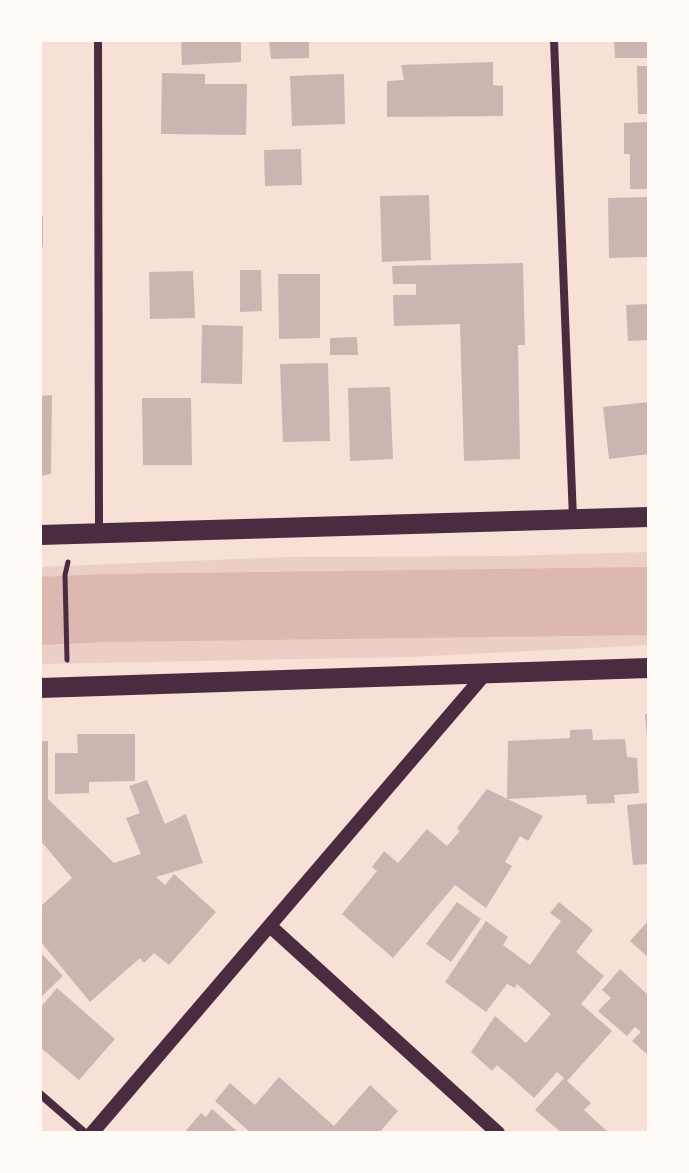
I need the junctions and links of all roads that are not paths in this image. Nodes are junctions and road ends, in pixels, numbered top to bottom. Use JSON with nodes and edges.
{"nodes":[{"id":1,"x":98,"y":40,"type":"edge"},
{"id":2,"x":554,"y":40,"type":"edge"},
{"id":3,"x":649,"y":517,"type":"edge"},
{"id":4,"x":573,"y":519,"type":"junction"},
{"id":5,"x":99,"y":534,"type":"junction"},
{"id":6,"x":40,"y":535,"type":"edge"},
{"id":7,"x":649,"y":668,"type":"edge"},
{"id":8,"x":485,"y":674,"type":"junction"},
{"id":9,"x":40,"y":688,"type":"edge"},
{"id":10,"x":270,"y":926,"type":"junction"},
{"id":11,"x":40,"y":1094,"type":"edge"},
{"id":12,"x":85,"y":1133,"type":"edge"},
{"id":13,"x":92,"y":1133,"type":"edge"},
{"id":14,"x":498,"y":1133,"type":"edge"}],
"edges":[{"from":1,"to":5,"type":"street"},
{"from":2,"to":4,"type":"street"},
{"from":3,"to":4,"type":"main road"},
{"from":4,"to":5,"type":"main road"},
{"from":5,"to":6,"type":"main road"},
{"from":7,"to":8,"type":"main road"},
{"from":8,"to":9,"type":"main road"},
{"from":8,"to":10,"type":"street"},
{"from":10,"to":13,"type":"street"},
{"from":10,"to":14,"type":"street"},
{"from":11,"to":12,"type":"street"}]}
